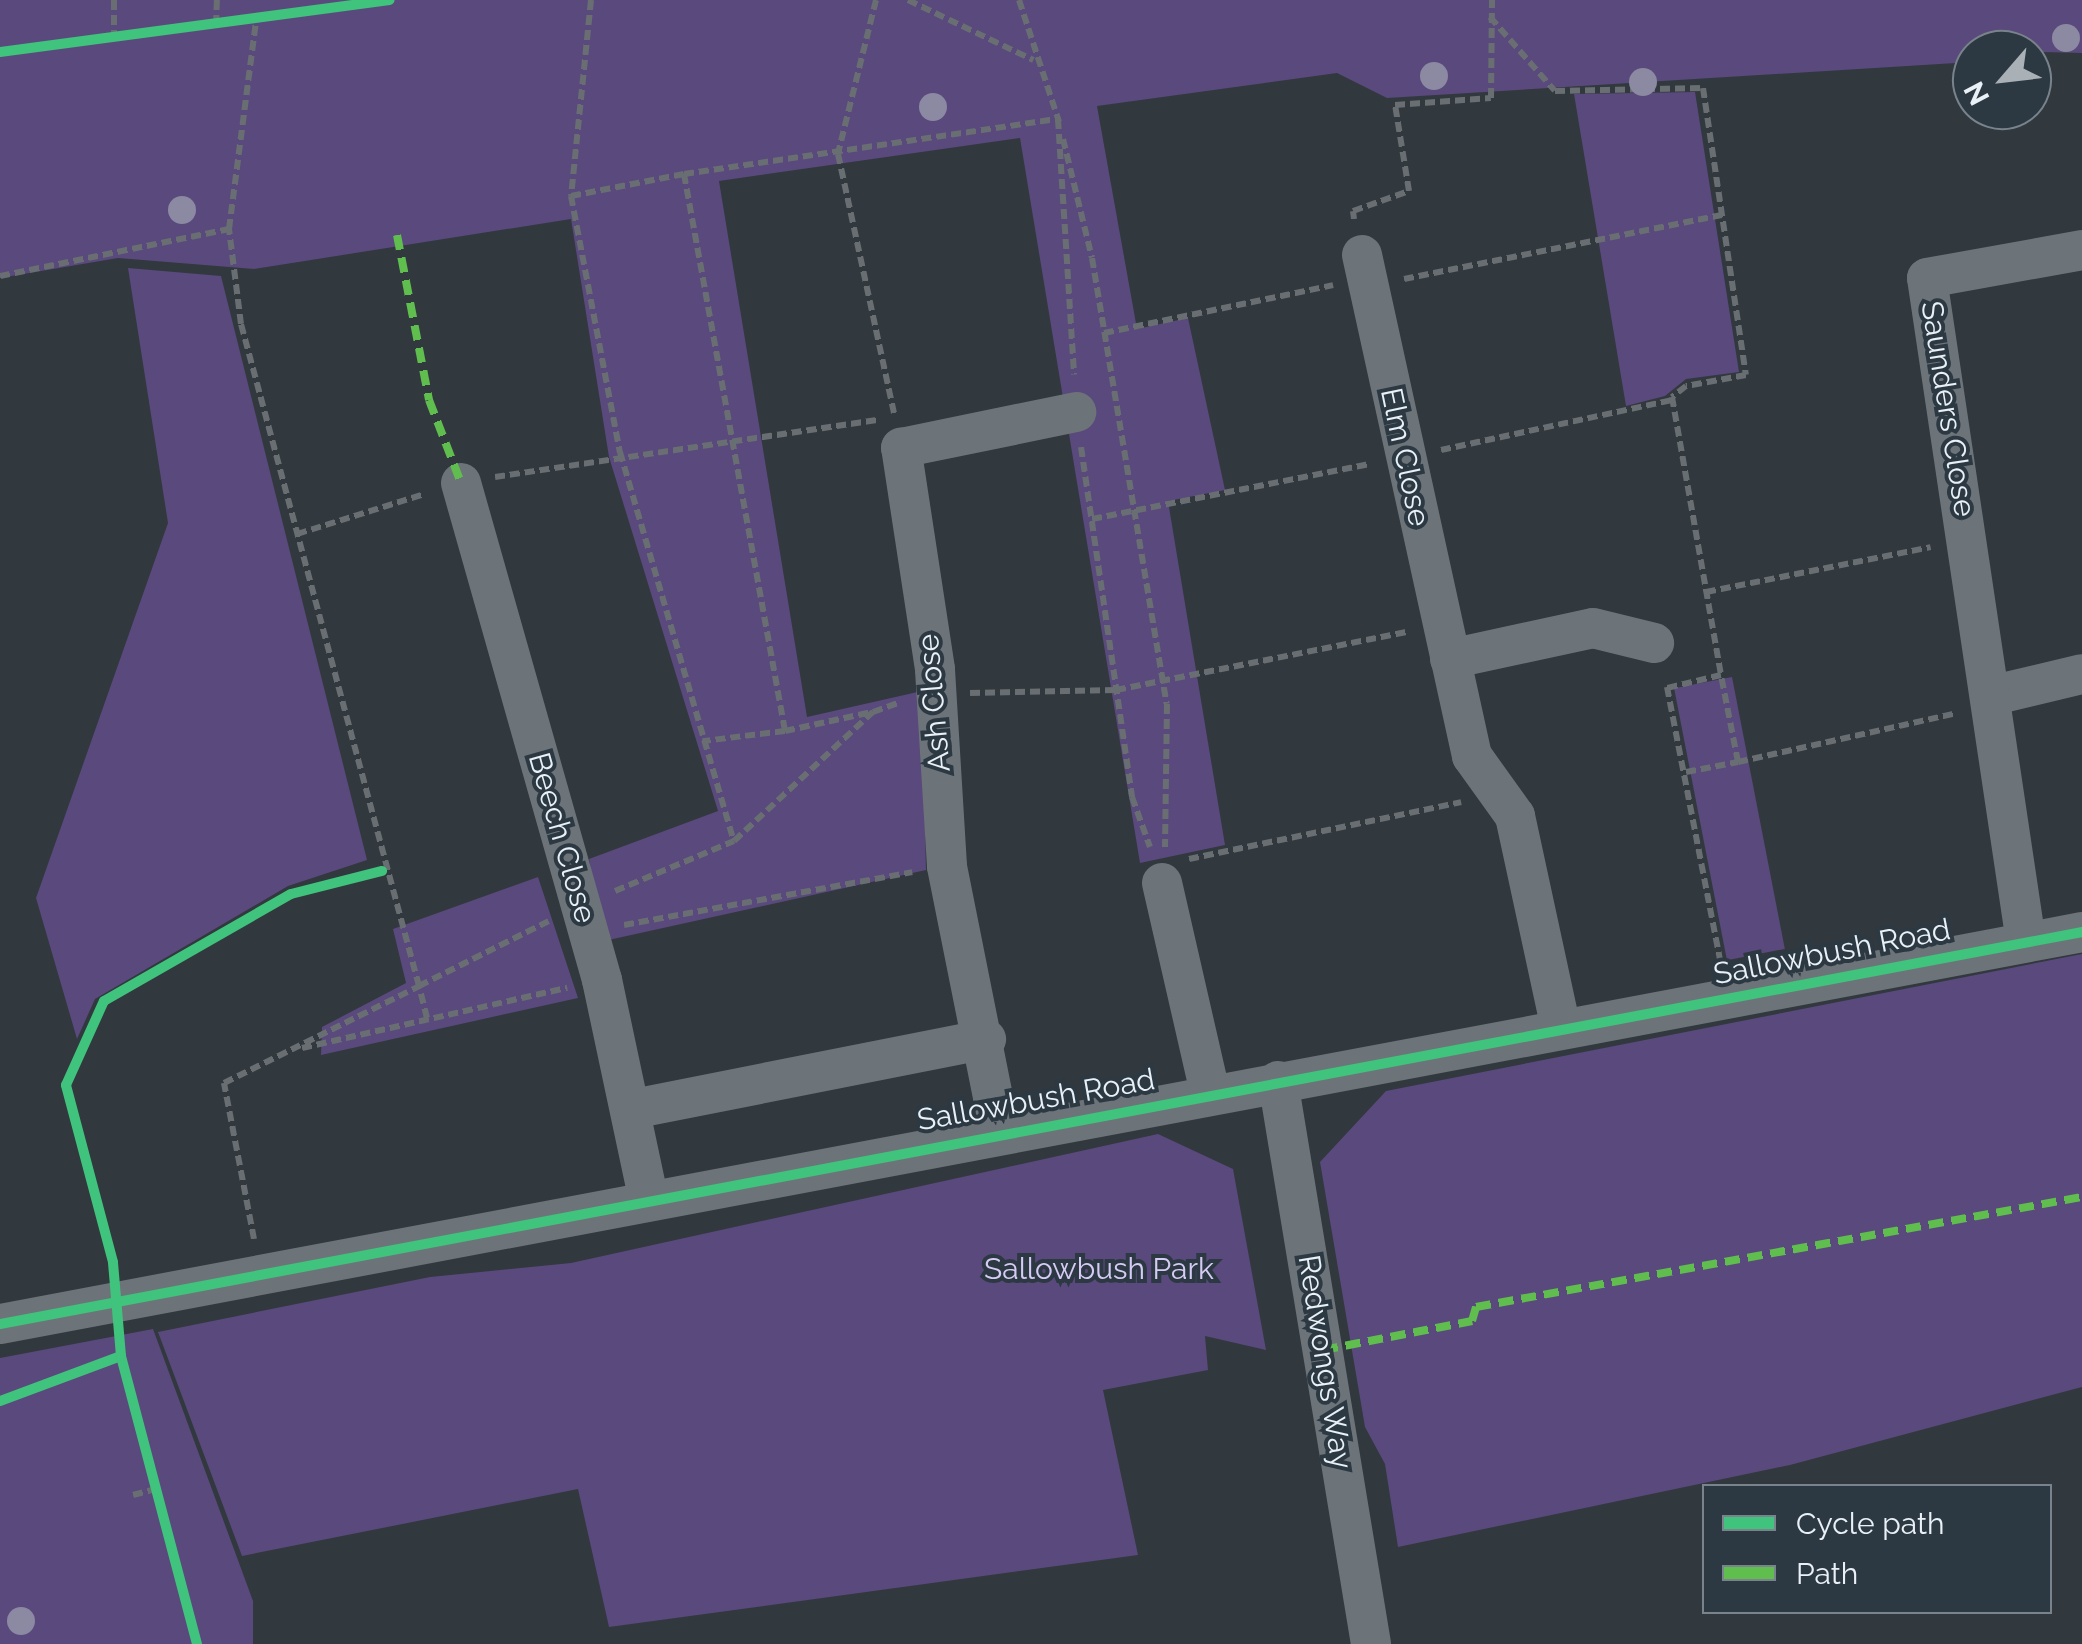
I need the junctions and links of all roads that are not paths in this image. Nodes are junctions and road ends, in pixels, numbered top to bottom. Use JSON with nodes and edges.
{"nodes":[{"id":1,"x":2082,"y":250,"type":"edge"},
{"id":2,"x":1366,"y":273,"type":"road end"},
{"id":3,"x":1076,"y":412,"type":"road end"},
{"id":4,"x":460,"y":483,"type":"road end"},
{"id":5,"x":1654,"y":643,"type":"road end"},
{"id":6,"x":1450,"y":659,"type":"junction"},
{"id":7,"x":2082,"y":674,"type":"edge"},
{"id":8,"x":1995,"y":700,"type":"junction"},
{"id":9,"x":1163,"y":874,"type":"road end"},
{"id":10,"x":2082,"y":932,"type":"edge"},
{"id":11,"x":2026,"y":942,"type":"junction"},
{"id":12,"x":1561,"y":1028,"type":"junction"},
{"id":13,"x":986,"y":1038,"type":"junction"},
{"id":14,"x":1278,"y":1081,"type":"junction"},
{"id":15,"x":1210,"y":1094,"type":"junction"},
{"id":16,"x":633,"y":1109,"type":"junction"},
{"id":17,"x":1000,"y":1132,"type":"junction"},
{"id":18,"x":648,"y":1198,"type":"junction"},
{"id":19,"x":0,"y":1324,"type":"edge"},
{"id":20,"x":1371,"y":1644,"type":"edge"}],
"edges":[{"from":1,"to":8,"type":"street","name":"Saunders Close"},
{"from":2,"to":6,"type":"street","name":"Elm Close"},
{"from":3,"to":13,"type":"street","name":"Ash Close"},
{"from":4,"to":16,"type":"street","name":"Beech Close"},
{"from":5,"to":6,"type":"street"},
{"from":6,"to":12,"type":"street","name":"Elm Close"},
{"from":7,"to":8,"type":"street"},
{"from":8,"to":11,"type":"street","name":"Saunders Close"},
{"from":9,"to":15,"type":"street"},
{"from":10,"to":11,"type":"street","name":"Sallowbush Road"},
{"from":11,"to":12,"type":"street","name":"Sallowbush Road"},
{"from":12,"to":14,"type":"street","name":"Sallowbush Road"},
{"from":13,"to":16,"type":"street"},
{"from":13,"to":17,"type":"street","name":"Ash Close"},
{"from":14,"to":15,"type":"street","name":"Sallowbush Road"},
{"from":14,"to":20,"type":"street","name":"Redwongs Way"},
{"from":15,"to":17,"type":"street","name":"Sallowbush Road"},
{"from":16,"to":18,"type":"street","name":"Beech Close"},
{"from":17,"to":18,"type":"street","name":"Sallowbush Road"},
{"from":18,"to":19,"type":"street","name":"Sallowbush Road"}]}
